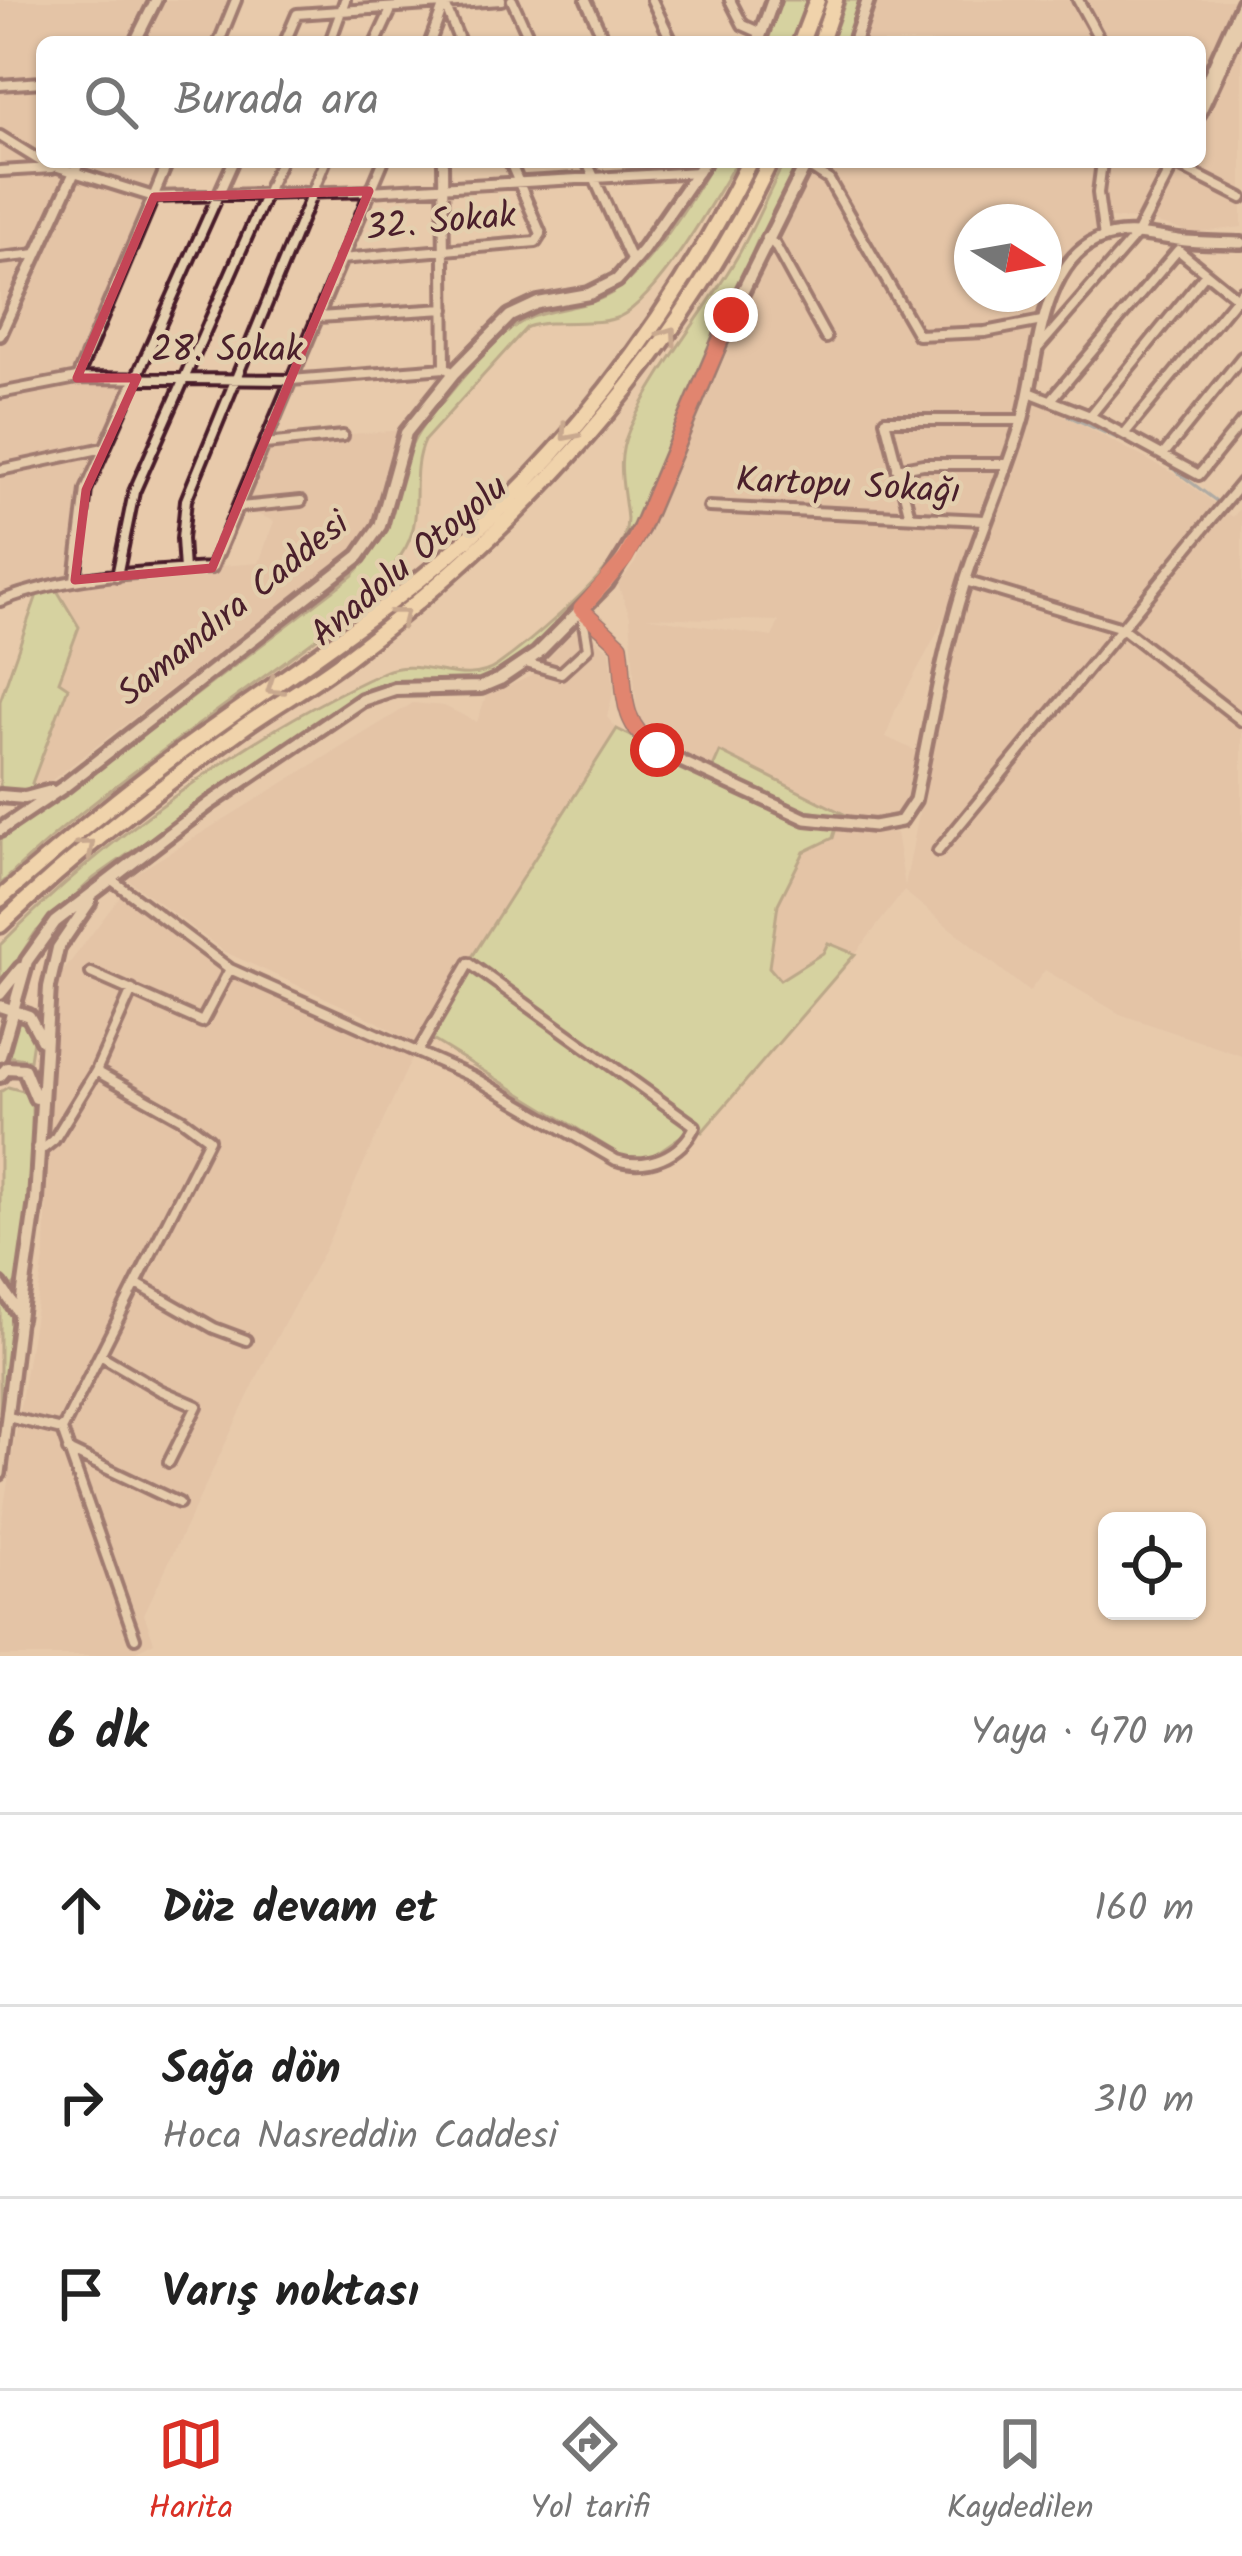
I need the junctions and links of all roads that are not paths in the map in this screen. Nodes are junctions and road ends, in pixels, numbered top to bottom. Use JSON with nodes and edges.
{"nodes":[{"id":1,"x":156,"y":0,"type":"edge"},
{"id":2,"x":236,"y":0,"type":"edge"},
{"id":3,"x":345,"y":0,"type":"edge"},
{"id":4,"x":501,"y":0,"type":"edge"},
{"id":5,"x":512,"y":0,"type":"edge"},
{"id":6,"x":586,"y":0,"type":"edge"},
{"id":7,"x":652,"y":0,"type":"edge"},
{"id":8,"x":730,"y":0,"type":"edge"},
{"id":9,"x":773,"y":0,"type":"edge"},
{"id":10,"x":817,"y":0,"type":"edge"},
{"id":11,"x":835,"y":0,"type":"edge"},
{"id":12,"x":868,"y":0,"type":"edge"},
{"id":13,"x":1078,"y":0,"type":"edge"},
{"id":14,"x":444,"y":2,"type":"edge"},
{"id":15,"x":1242,"y":2,"type":"edge"},
{"id":16,"x":391,"y":10,"type":"junction"},
{"id":17,"x":344,"y":13,"type":"junction"},
{"id":18,"x":1242,"y":22,"type":"edge"},
{"id":19,"x":138,"y":36,"type":"edge"},
{"id":20,"x":221,"y":36,"type":"edge"},
{"id":21,"x":288,"y":36,"type":"edge"},
{"id":22,"x":333,"y":36,"type":"edge"},
{"id":23,"x":379,"y":36,"type":"edge"},
{"id":24,"x":432,"y":36,"type":"edge"},
{"id":25,"x":458,"y":36,"type":"edge"},
{"id":26,"x":528,"y":36,"type":"edge"},
{"id":27,"x":602,"y":36,"type":"edge"},
{"id":28,"x":669,"y":36,"type":"edge"},
{"id":29,"x":757,"y":36,"type":"edge"},
{"id":30,"x":760,"y":36,"type":"edge"},
{"id":31,"x":803,"y":36,"type":"edge"},
{"id":32,"x":823,"y":36,"type":"edge"},
{"id":33,"x":856,"y":36,"type":"edge"},
{"id":34,"x":1098,"y":36,"type":"edge"},
{"id":35,"x":36,"y":82,"type":"edge"},
{"id":36,"x":1206,"y":82,"type":"edge"},
{"id":37,"x":0,"y":85,"type":"edge"},
{"id":38,"x":1206,"y":100,"type":"edge"},
{"id":39,"x":0,"y":136,"type":"edge"},
{"id":40,"x":36,"y":158,"type":"edge"},
{"id":41,"x":36,"y":165,"type":"edge"},
{"id":42,"x":55,"y":168,"type":"edge"},
{"id":43,"x":76,"y":168,"type":"edge"},
{"id":44,"x":166,"y":168,"type":"edge"},
{"id":45,"x":229,"y":168,"type":"edge"},
{"id":46,"x":277,"y":168,"type":"edge"},
{"id":47,"x":322,"y":168,"type":"edge"},
{"id":48,"x":380,"y":168,"type":"edge"},
{"id":49,"x":442,"y":168,"type":"edge"},
{"id":50,"x":513,"y":168,"type":"edge"},
{"id":51,"x":589,"y":168,"type":"edge"},
{"id":52,"x":661,"y":168,"type":"edge"},
{"id":53,"x":696,"y":168,"type":"edge"},
{"id":54,"x":700,"y":168,"type":"edge"},
{"id":55,"x":746,"y":168,"type":"edge"},
{"id":56,"x":767,"y":168,"type":"edge"},
{"id":57,"x":804,"y":168,"type":"edge"},
{"id":58,"x":814,"y":168,"type":"edge"},
{"id":59,"x":1101,"y":168,"type":"edge"},
{"id":60,"x":1170,"y":168,"type":"edge"},
{"id":61,"x":1184,"y":168,"type":"edge"},
{"id":62,"x":0,"y":171,"type":"edge"},
{"id":63,"x":73,"y":175,"type":"junction"},
{"id":64,"x":664,"y":175,"type":"junction"},
{"id":65,"x":594,"y":178,"type":"junction"},
{"id":66,"x":518,"y":181,"type":"junction"},
{"id":67,"x":442,"y":184,"type":"junction"},
{"id":68,"x":313,"y":190,"type":"junction"},
{"id":69,"x":369,"y":191,"type":"junction"},
{"id":70,"x":267,"y":192,"type":"junction"},
{"id":71,"x":218,"y":195,"type":"junction"},
{"id":72,"x":154,"y":197,"type":"junction"},
{"id":73,"x":1242,"y":198,"type":"edge"},
{"id":74,"x":1138,"y":232,"type":"junction"},
{"id":75,"x":766,"y":238,"type":"junction"},
{"id":76,"x":1104,"y":238,"type":"junction"},
{"id":77,"x":1242,"y":243,"type":"edge"},
{"id":78,"x":1177,"y":245,"type":"junction"},
{"id":79,"x":443,"y":250,"type":"junction"},
{"id":80,"x":37,"y":254,"type":"junction"},
{"id":81,"x":0,"y":258,"type":"edge"},
{"id":82,"x":341,"y":259,"type":"junction"},
{"id":83,"x":632,"y":262,"type":"junction"},
{"id":84,"x":1206,"y":273,"type":"junction"},
{"id":85,"x":1240,"y":297,"type":"edge"},
{"id":86,"x":445,"y":309,"type":"junction"},
{"id":87,"x":318,"y":316,"type":"junction"},
{"id":88,"x":1042,"y":321,"type":"junction"},
{"id":89,"x":0,"y":335,"type":"edge"},
{"id":90,"x":826,"y":338,"type":"dead end"},
{"id":91,"x":1039,"y":347,"type":"junction"},
{"id":92,"x":1242,"y":357,"type":"edge"},
{"id":93,"x":450,"y":371,"type":"junction"},
{"id":94,"x":137,"y":377,"type":"junction"},
{"id":95,"x":77,"y":378,"type":"junction"},
{"id":96,"x":184,"y":378,"type":"junction"},
{"id":97,"x":238,"y":378,"type":"junction"},
{"id":98,"x":291,"y":380,"type":"junction"},
{"id":99,"x":1029,"y":392,"type":"junction"},
{"id":100,"x":0,"y":393,"type":"edge"},
{"id":101,"x":1051,"y":400,"type":"junction"},
{"id":102,"x":1090,"y":416,"type":"junction"},
{"id":103,"x":1022,"y":420,"type":"junction"},
{"id":104,"x":1242,"y":422,"type":"edge"},
{"id":105,"x":1125,"y":433,"type":"junction"},
{"id":106,"x":343,"y":436,"type":"dead end"},
{"id":107,"x":265,"y":444,"type":"junction"},
{"id":108,"x":106,"y":447,"type":"junction"},
{"id":109,"x":1163,"y":455,"type":"junction"},
{"id":110,"x":1006,"y":464,"type":"junction"},
{"id":111,"x":897,"y":469,"type":"junction"},
{"id":112,"x":0,"y":470,"type":"edge"},
{"id":113,"x":1240,"y":488,"type":"edge"},
{"id":114,"x":301,"y":501,"type":"dead end"},
{"id":115,"x":240,"y":507,"type":"junction"},
{"id":116,"x":709,"y":507,"type":"dead end"},
{"id":117,"x":910,"y":516,"type":"junction"},
{"id":118,"x":984,"y":520,"type":"junction"},
{"id":119,"x":184,"y":570,"type":"junction"},
{"id":120,"x":116,"y":576,"type":"junction"},
{"id":121,"x":75,"y":580,"type":"junction"},
{"id":122,"x":965,"y":581,"type":"junction"},
{"id":123,"x":0,"y":601,"type":"edge"},
{"id":124,"x":581,"y":609,"type":"junction"},
{"id":125,"x":1122,"y":628,"type":"junction"},
{"id":126,"x":526,"y":663,"type":"junction"},
{"id":127,"x":1242,"y":721,"type":"edge"},
{"id":128,"x":65,"y":786,"type":"junction"},
{"id":129,"x":0,"y":796,"type":"edge"},
{"id":130,"x":0,"y":830,"type":"edge"},
{"id":131,"x":938,"y":851,"type":"dead end"},
{"id":132,"x":112,"y":880,"type":"junction"},
{"id":133,"x":100,"y":890,"type":"junction"},
{"id":134,"x":0,"y":899,"type":"edge"},
{"id":135,"x":0,"y":925,"type":"edge"},
{"id":136,"x":27,"y":961,"type":"junction"},
{"id":137,"x":230,"y":970,"type":"junction"},
{"id":138,"x":91,"y":973,"type":"dead end"},
{"id":139,"x":132,"y":990,"type":"junction"},
{"id":140,"x":0,"y":994,"type":"edge"},
{"id":141,"x":7,"y":1008,"type":"edge"},
{"id":142,"x":43,"y":1043,"type":"junction"},
{"id":143,"x":418,"y":1051,"type":"junction"},
{"id":144,"x":0,"y":1056,"type":"edge"},
{"id":145,"x":96,"y":1071,"type":"junction"},
{"id":146,"x":0,"y":1076,"type":"edge"},
{"id":147,"x":39,"y":1107,"type":"junction"},
{"id":148,"x":37,"y":1148,"type":"junction"},
{"id":149,"x":26,"y":1280,"type":"junction"},
{"id":150,"x":137,"y":1284,"type":"junction"},
{"id":151,"x":3,"y":1288,"type":"edge"},
{"id":152,"x":20,"y":1319,"type":"junction"},
{"id":153,"x":246,"y":1340,"type":"dead end"},
{"id":154,"x":102,"y":1356,"type":"junction"},
{"id":155,"x":8,"y":1417,"type":"junction"},
{"id":156,"x":62,"y":1430,"type":"junction"},
{"id":157,"x":66,"y":1449,"type":"junction"},
{"id":158,"x":169,"y":1462,"type":"dead end"},
{"id":159,"x":0,"y":1474,"type":"edge"},
{"id":160,"x":179,"y":1503,"type":"dead end"},
{"id":161,"x":135,"y":1638,"type":"dead end"}],
"edges":[{"from":1,"to":19,"type":"street"},
{"from":2,"to":20,"type":"street"},
{"from":3,"to":17,"type":"street"},
{"from":4,"to":14,"type":"street"},
{"from":5,"to":26,"type":"street"},
{"from":6,"to":27,"type":"street"},
{"from":7,"to":28,"type":"street"},
{"from":8,"to":29,"type":"street"},
{"from":9,"to":30,"type":"main road"},
{"from":10,"to":31,"type":"highway"},
{"from":11,"to":32,"type":"highway"},
{"from":12,"to":33,"type":"main road"},
{"from":13,"to":34,"type":"street"},
{"from":14,"to":16,"type":"street"},
{"from":14,"to":24,"type":"street"},
{"from":14,"to":25,"type":"street"},
{"from":15,"to":36,"type":"street"},
{"from":16,"to":17,"type":"street"},
{"from":16,"to":23,"type":"street"},
{"from":17,"to":21,"type":"street"},
{"from":17,"to":22,"type":"street"},
{"from":18,"to":38,"type":"street"},
{"from":35,"to":37,"type":"street"},
{"from":39,"to":40,"type":"street"},
{"from":41,"to":62,"type":"street"},
{"from":42,"to":63,"type":"street"},
{"from":43,"to":63,"type":"street"},
{"from":44,"to":72,"type":"street"},
{"from":45,"to":71,"type":"street"},
{"from":46,"to":70,"type":"street"},
{"from":47,"to":68,"type":"street"},
{"from":48,"to":69,"type":"street"},
{"from":49,"to":67,"type":"street"},
{"from":50,"to":66,"type":"street"},
{"from":51,"to":65,"type":"street"},
{"from":52,"to":64,"type":"street"},
{"from":53,"to":64,"type":"street"},
{"from":54,"to":83,"type":"main road","name":"Samandıra Caddesi"},
{"from":55,"to":134,"type":"highway","name":"Anadolu Otoyolu","one_way":true},
{"from":135,"to":56,"type":"highway","name":"Anadolu Otoyolu","one_way":true},
{"from":57,"to":75,"type":"main road"},
{"from":58,"to":88,"type":"street"},
{"from":59,"to":76,"type":"street"},
{"from":60,"to":74,"type":"street"},
{"from":61,"to":73,"type":"street"},
{"from":63,"to":72,"type":"street"},
{"from":63,"to":80,"type":"street"},
{"from":64,"to":65,"type":"street"},
{"from":65,"to":66,"type":"street"},
{"from":65,"to":83,"type":"street"},
{"from":66,"to":67,"type":"street"},
{"from":66,"to":79,"type":"street","name":"32. Sokak"},
{"from":67,"to":69,"type":"street"},
{"from":67,"to":79,"type":"street"},
{"from":68,"to":69,"type":"street"},
{"from":68,"to":70,"type":"street"},
{"from":68,"to":97,"type":"street"},
{"from":69,"to":82,"type":"street"},
{"from":70,"to":71,"type":"street"},
{"from":70,"to":96,"type":"street"},
{"from":71,"to":72,"type":"street"},
{"from":71,"to":94,"type":"street"},
{"from":72,"to":95,"type":"street"},
{"from":74,"to":76,"type":"street"},
{"from":74,"to":78,"type":"street"},
{"from":74,"to":91,"type":"street"},
{"from":75,"to":90,"type":"street"},
{"from":75,"to":124,"type":"main road"},
{"from":76,"to":88,"type":"street"},
{"from":77,"to":78,"type":"street"},
{"from":78,"to":84,"type":"street"},
{"from":78,"to":101,"type":"street"},
{"from":79,"to":82,"type":"street","name":"32. Sokak"},
{"from":79,"to":86,"type":"street"},
{"from":80,"to":81,"type":"street"},
{"from":80,"to":89,"type":"street"},
{"from":82,"to":87,"type":"street"},
{"from":83,"to":93,"type":"main road","name":"Samandıra Caddesi"},
{"from":84,"to":85,"type":"street"},
{"from":84,"to":102,"type":"street"},
{"from":85,"to":105,"type":"street"},
{"from":86,"to":87,"type":"street"},
{"from":86,"to":93,"type":"street"},
{"from":87,"to":98,"type":"street"},
{"from":88,"to":91,"type":"street"},
{"from":91,"to":99,"type":"street"},
{"from":92,"to":109,"type":"street"},
{"from":93,"to":98,"type":"street","name":"28. Sokak"},
{"from":93,"to":128,"type":"main road","name":"Samandıra Caddesi"},
{"from":94,"to":95,"type":"street","name":"28. Sokak"},
{"from":94,"to":96,"type":"street","name":"28. Sokak"},
{"from":94,"to":108,"type":"street"},
{"from":95,"to":100,"type":"street","name":"28. Sokak"},
{"from":96,"to":97,"type":"street","name":"28. Sokak"},
{"from":96,"to":120,"type":"street"},
{"from":97,"to":98,"type":"street","name":"28. Sokak"},
{"from":97,"to":119,"type":"street"},
{"from":98,"to":107,"type":"street"},
{"from":99,"to":101,"type":"street"},
{"from":99,"to":103,"type":"street"},
{"from":101,"to":102,"type":"street"},
{"from":102,"to":105,"type":"street"},
{"from":103,"to":110,"type":"street"},
{"from":103,"to":111,"type":"street"},
{"from":104,"to":109,"type":"street"},
{"from":105,"to":109,"type":"street"},
{"from":106,"to":107,"type":"street"},
{"from":107,"to":115,"type":"street"},
{"from":108,"to":112,"type":"street"},
{"from":108,"to":121,"type":"street"},
{"from":110,"to":111,"type":"street"},
{"from":110,"to":118,"type":"street"},
{"from":111,"to":117,"type":"street"},
{"from":113,"to":125,"type":"street"},
{"from":114,"to":115,"type":"street"},
{"from":115,"to":119,"type":"street"},
{"from":116,"to":117,"type":"street","name":"Kartopu Sokağı"},
{"from":117,"to":118,"type":"street","name":"Kartopu Sokağı"},
{"from":118,"to":122,"type":"street"},
{"from":119,"to":120,"type":"street"},
{"from":120,"to":121,"type":"street"},
{"from":121,"to":123,"type":"street"},
{"from":122,"to":124,"type":"street"},
{"from":122,"to":125,"type":"street"},
{"from":124,"to":126,"type":"main road"},
{"from":124,"to":126,"type":"street"},
{"from":125,"to":127,"type":"street"},
{"from":125,"to":131,"type":"street"},
{"from":126,"to":132,"type":"main road"},
{"from":128,"to":129,"type":"main road"},
{"from":128,"to":130,"type":"main road","name":"Samandıra Caddesi"},
{"from":132,"to":133,"type":"main road"},
{"from":132,"to":137,"type":"street"},
{"from":133,"to":136,"type":"main road"},
{"from":133,"to":142,"type":"main road"},
{"from":136,"to":140,"type":"main road"},
{"from":136,"to":141,"type":"main road"},
{"from":137,"to":139,"type":"street"},
{"from":137,"to":143,"type":"street"},
{"from":138,"to":139,"type":"street"},
{"from":139,"to":145,"type":"street"},
{"from":141,"to":142,"type":"main road"},
{"from":141,"to":144,"type":"main road"},
{"from":142,"to":147,"type":"main road"},
{"from":143,"to":143,"type":"street"},
{"from":145,"to":148,"type":"street"},
{"from":145,"to":150,"type":"street"},
{"from":146,"to":147,"type":"main road"},
{"from":147,"to":148,"type":"main road"},
{"from":148,"to":149,"type":"main road"},
{"from":149,"to":151,"type":"main road"},
{"from":149,"to":152,"type":"main road"},
{"from":150,"to":153,"type":"street"},
{"from":150,"to":154,"type":"street"},
{"from":151,"to":152,"type":"main road"},
{"from":152,"to":155,"type":"street"},
{"from":154,"to":156,"type":"street"},
{"from":154,"to":158,"type":"street"},
{"from":155,"to":156,"type":"street"},
{"from":155,"to":159,"type":"street"},
{"from":156,"to":157,"type":"street"},
{"from":157,"to":160,"type":"street"},
{"from":157,"to":161,"type":"street"}]}
